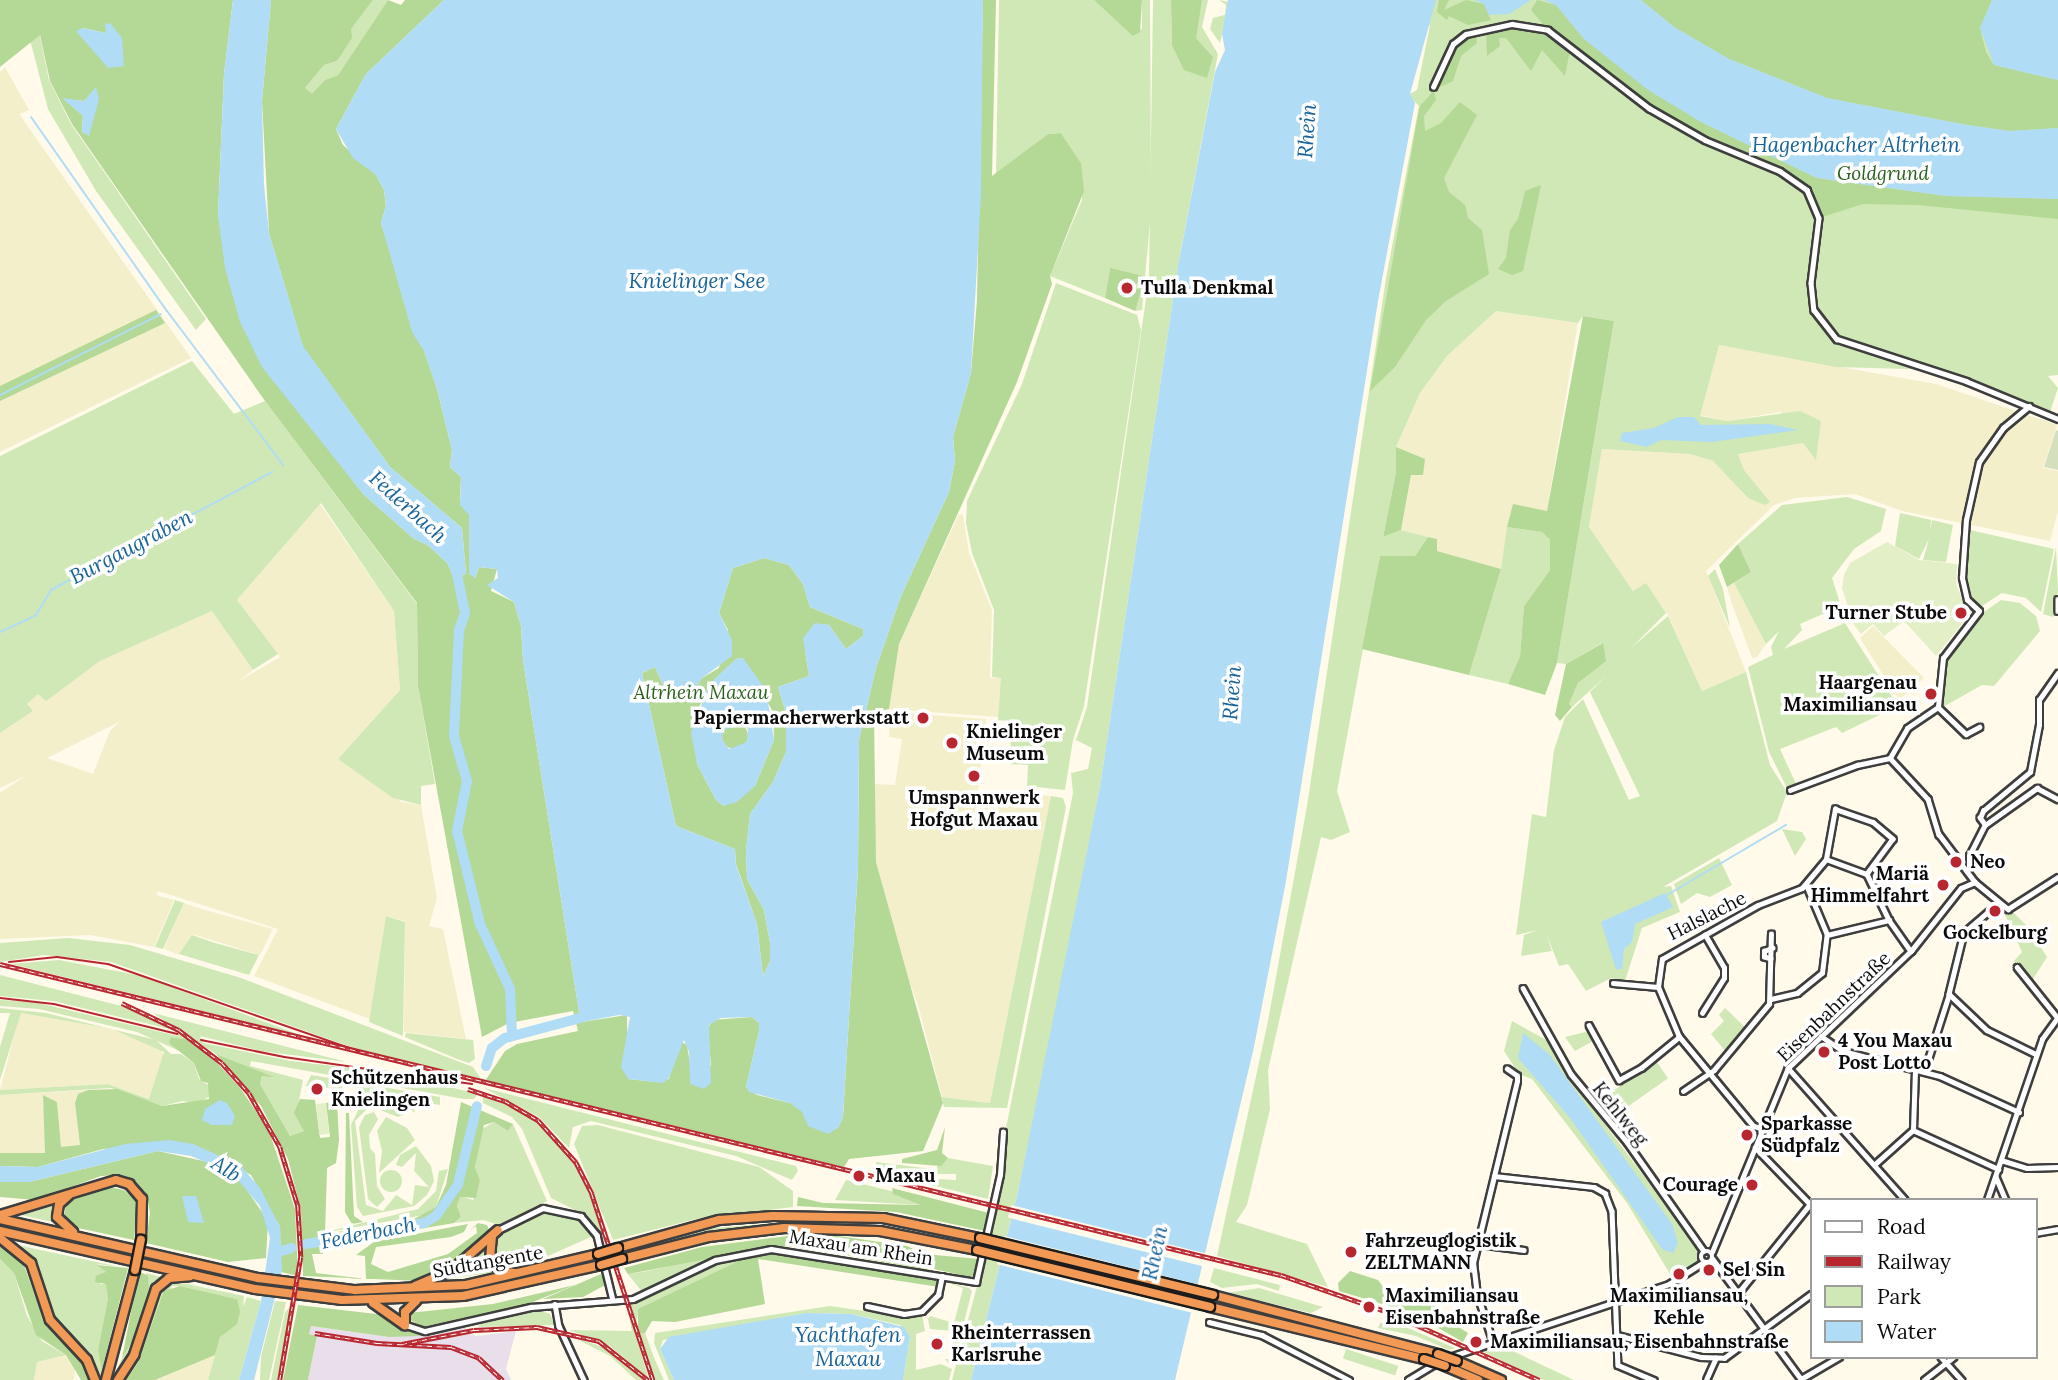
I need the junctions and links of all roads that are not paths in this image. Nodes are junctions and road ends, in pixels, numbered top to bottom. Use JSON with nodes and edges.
{"nodes":[{"id":1,"x":1433,"y":87,"type":"dead end"},
{"id":2,"x":2030,"y":406,"type":"junction"},
{"id":3,"x":2058,"y":419,"type":"edge"},
{"id":4,"x":2058,"y":599,"type":"edge"},
{"id":5,"x":2058,"y":611,"type":"edge"},
{"id":6,"x":2057,"y":672,"type":"edge"},
{"id":7,"x":1938,"y":707,"type":"junction"},
{"id":8,"x":1979,"y":727,"type":"dead end"},
{"id":9,"x":1890,"y":758,"type":"junction"},
{"id":10,"x":1790,"y":790,"type":"dead end"},
{"id":11,"x":2058,"y":799,"type":"edge"},
{"id":12,"x":1985,"y":825,"type":"junction"},
{"id":13,"x":1826,"y":859,"type":"junction"},
{"id":14,"x":1969,"y":869,"type":"junction"},
{"id":15,"x":1867,"y":874,"type":"junction"},
{"id":16,"x":2058,"y":877,"type":"edge"},
{"id":17,"x":1975,"y":882,"type":"junction"},
{"id":18,"x":1807,"y":885,"type":"junction"},
{"id":19,"x":1999,"y":903,"type":"junction"},
{"id":20,"x":1889,"y":920,"type":"junction"},
{"id":21,"x":1771,"y":934,"type":"dead end"},
{"id":22,"x":1705,"y":935,"type":"junction"},
{"id":23,"x":1827,"y":935,"type":"junction"},
{"id":24,"x":1911,"y":951,"type":"junction"},
{"id":25,"x":2017,"y":967,"type":"dead end"},
{"id":26,"x":1613,"y":983,"type":"dead end"},
{"id":27,"x":1658,"y":987,"type":"junction"},
{"id":28,"x":1523,"y":988,"type":"dead end"},
{"id":29,"x":1949,"y":994,"type":"junction"},
{"id":30,"x":1771,"y":999,"type":"junction"},
{"id":31,"x":1702,"y":1013,"type":"dead end"},
{"id":32,"x":2058,"y":1017,"type":"edge"},
{"id":33,"x":1589,"y":1025,"type":"dead end"},
{"id":34,"x":1821,"y":1036,"type":"junction"},
{"id":35,"x":1679,"y":1037,"type":"junction"},
{"id":36,"x":2036,"y":1054,"type":"junction"},
{"id":37,"x":1788,"y":1068,"type":"junction"},
{"id":38,"x":1507,"y":1069,"type":"dead end"},
{"id":39,"x":1915,"y":1070,"type":"junction"},
{"id":40,"x":1924,"y":1072,"type":"junction"},
{"id":41,"x":1710,"y":1073,"type":"junction"},
{"id":42,"x":1684,"y":1091,"type":"dead end"},
{"id":43,"x":2019,"y":1112,"type":"junction"},
{"id":44,"x":1762,"y":1129,"type":"junction"},
{"id":45,"x":1913,"y":1130,"type":"junction"},
{"id":46,"x":1003,"y":1132,"type":"dead end"},
{"id":47,"x":1755,"y":1147,"type":"junction"},
{"id":48,"x":2001,"y":1160,"type":"junction"},
{"id":49,"x":1874,"y":1166,"type":"junction"},
{"id":50,"x":2058,"y":1167,"type":"edge"},
{"id":51,"x":1998,"y":1168,"type":"junction"},
{"id":52,"x":1494,"y":1176,"type":"junction"},
{"id":53,"x":1996,"y":1177,"type":"junction"},
{"id":54,"x":82,"y":1189,"type":"junction"},
{"id":55,"x":1903,"y":1198,"type":"edge"},
{"id":56,"x":1988,"y":1198,"type":"edge"},
{"id":57,"x":2005,"y":1198,"type":"edge"},
{"id":58,"x":1810,"y":1204,"type":"edge"},
{"id":59,"x":1810,"y":1206,"type":"edge"},
{"id":60,"x":0,"y":1217,"type":"edge"},
{"id":61,"x":2058,"y":1229,"type":"edge"},
{"id":62,"x":0,"y":1231,"type":"edge"},
{"id":63,"x":495,"y":1233,"type":"junction"},
{"id":64,"x":2037,"y":1233,"type":"edge"},
{"id":65,"x":80,"y":1236,"type":"junction"},
{"id":66,"x":0,"y":1238,"type":"edge"},
{"id":67,"x":1478,"y":1244,"type":"junction"},
{"id":68,"x":1524,"y":1250,"type":"dead end"},
{"id":69,"x":1704,"y":1251,"type":"junction"},
{"id":70,"x":1712,"y":1252,"type":"junction"},
{"id":71,"x":1713,"y":1259,"type":"junction"},
{"id":72,"x":1704,"y":1262,"type":"junction"},
{"id":73,"x":530,"y":1273,"type":"junction"},
{"id":74,"x":198,"y":1275,"type":"junction"},
{"id":75,"x":942,"y":1276,"type":"junction"},
{"id":76,"x":394,"y":1291,"type":"junction"},
{"id":77,"x":1739,"y":1292,"type":"junction"},
{"id":78,"x":1810,"y":1295,"type":"edge"},
{"id":79,"x":613,"y":1300,"type":"junction"},
{"id":80,"x":1616,"y":1300,"type":"junction"},
{"id":81,"x":370,"y":1301,"type":"junction"},
{"id":82,"x":416,"y":1301,"type":"junction"},
{"id":83,"x":555,"y":1304,"type":"junction"},
{"id":84,"x":867,"y":1306,"type":"dead end"},
{"id":85,"x":1209,"y":1322,"type":"dead end"},
{"id":86,"x":405,"y":1325,"type":"junction"},
{"id":87,"x":1766,"y":1329,"type":"junction"},
{"id":88,"x":1617,"y":1335,"type":"junction"},
{"id":89,"x":1492,"y":1340,"type":"junction"},
{"id":90,"x":1716,"y":1358,"type":"junction"},
{"id":91,"x":1836,"y":1359,"type":"edge"},
{"id":92,"x":1943,"y":1359,"type":"edge"},
{"id":93,"x":1951,"y":1359,"type":"edge"},
{"id":94,"x":1947,"y":1364,"type":"junction"},
{"id":95,"x":95,"y":1380,"type":"edge"},
{"id":96,"x":106,"y":1380,"type":"edge"},
{"id":97,"x":118,"y":1380,"type":"edge"},
{"id":98,"x":584,"y":1380,"type":"edge"},
{"id":99,"x":1349,"y":1380,"type":"edge"},
{"id":100,"x":1408,"y":1380,"type":"edge"},
{"id":101,"x":1478,"y":1380,"type":"edge"},
{"id":102,"x":1501,"y":1380,"type":"edge"},
{"id":103,"x":1654,"y":1380,"type":"edge"},
{"id":104,"x":1706,"y":1380,"type":"edge"},
{"id":105,"x":1801,"y":1380,"type":"edge"},
{"id":106,"x":1924,"y":1380,"type":"edge"},
{"id":107,"x":1962,"y":1380,"type":"edge"}],
"edges":[{"from":1,"to":2,"type":"street"},
{"from":2,"to":3,"type":"street"},
{"from":2,"to":7,"type":"street"},
{"from":4,"to":5,"type":"street"},
{"from":6,"to":12,"type":"street"},
{"from":7,"to":8,"type":"street"},
{"from":7,"to":9,"type":"street"},
{"from":9,"to":10,"type":"street"},
{"from":9,"to":14,"type":"street"},
{"from":11,"to":12,"type":"street"},
{"from":12,"to":14,"type":"street"},
{"from":13,"to":15,"type":"street"},
{"from":13,"to":15,"type":"street"},
{"from":13,"to":18,"type":"street","name":"Halslache"},
{"from":14,"to":17,"type":"street"},
{"from":15,"to":20,"type":"street"},
{"from":16,"to":19,"type":"street"},
{"from":17,"to":19,"type":"street"},
{"from":17,"to":24,"type":"street","name":"Eisenbahnstraße"},
{"from":18,"to":22,"type":"street","name":"Halslache"},
{"from":18,"to":23,"type":"street"},
{"from":19,"to":29,"type":"street"},
{"from":20,"to":23,"type":"street"},
{"from":20,"to":24,"type":"street"},
{"from":21,"to":30,"type":"street"},
{"from":22,"to":27,"type":"street","name":"Halslache"},
{"from":22,"to":31,"type":"street"},
{"from":23,"to":30,"type":"street"},
{"from":24,"to":34,"type":"street","name":"Eisenbahnstraße"},
{"from":25,"to":32,"type":"street"},
{"from":26,"to":27,"type":"street"},
{"from":27,"to":35,"type":"street"},
{"from":28,"to":69,"type":"street","name":"Kehlweg"},
{"from":29,"to":36,"type":"street"},
{"from":29,"to":40,"type":"street"},
{"from":30,"to":41,"type":"street"},
{"from":32,"to":36,"type":"street"},
{"from":33,"to":35,"type":"street"},
{"from":34,"to":37,"type":"street","name":"Eisenbahnstraße"},
{"from":34,"to":39,"type":"street"},
{"from":35,"to":41,"type":"street"},
{"from":36,"to":43,"type":"street"},
{"from":37,"to":44,"type":"street","name":"Eisenbahnstraße"},
{"from":37,"to":49,"type":"street"},
{"from":38,"to":52,"type":"street"},
{"from":39,"to":40,"type":"street"},
{"from":39,"to":45,"type":"street"},
{"from":40,"to":43,"type":"street"},
{"from":41,"to":42,"type":"street"},
{"from":41,"to":44,"type":"street"},
{"from":43,"to":48,"type":"street"},
{"from":44,"to":47,"type":"street","name":"Eisenbahnstraße"},
{"from":45,"to":49,"type":"street"},
{"from":45,"to":51,"type":"street"},
{"from":46,"to":75,"type":"street","name":"Maxau am Rhein"},
{"from":47,"to":58,"type":"street"},
{"from":47,"to":70,"type":"street","name":"Eisenbahnstraße"},
{"from":48,"to":50,"type":"street"},
{"from":48,"to":51,"type":"street"},
{"from":49,"to":55,"type":"street"},
{"from":51,"to":53,"type":"street"},
{"from":52,"to":67,"type":"street"},
{"from":52,"to":80,"type":"street"},
{"from":53,"to":56,"type":"street"},
{"from":53,"to":57,"type":"street"},
{"from":54,"to":60,"type":"highway"},
{"from":54,"to":65,"type":"highway"},
{"from":54,"to":96,"type":"highway","bridge":true},
{"from":59,"to":77,"type":"street"},
{"from":60,"to":65,"type":"highway","name":"Südtangente"},
{"from":61,"to":64,"type":"street"},
{"from":62,"to":74,"type":"highway","name":"Südtangente"},
{"from":63,"to":73,"type":"highway"},
{"from":63,"to":76,"type":"highway"},
{"from":63,"to":79,"type":"street"},
{"from":65,"to":76,"type":"highway","name":"Südtangente"},
{"from":66,"to":95,"type":"highway"},
{"from":67,"to":68,"type":"street"},
{"from":67,"to":89,"type":"street"},
{"from":69,"to":70,"type":"street"},
{"from":69,"to":72,"type":"street"},
{"from":70,"to":71,"type":"street"},
{"from":71,"to":72,"type":"street"},
{"from":71,"to":77,"type":"street"},
{"from":72,"to":80,"type":"street"},
{"from":73,"to":76,"type":"highway","name":"Südtangente"},
{"from":73,"to":102,"type":"highway","name":"Südtangente","bridge":true},
{"from":74,"to":81,"type":"highway","name":"Südtangente"},
{"from":74,"to":97,"type":"highway"},
{"from":75,"to":79,"type":"street","name":"Maxau am Rhein"},
{"from":75,"to":84,"type":"street"},
{"from":77,"to":87,"type":"street"},
{"from":78,"to":87,"type":"street"},
{"from":79,"to":83,"type":"street","name":"Maxau am Rhein"},
{"from":80,"to":88,"type":"street"},
{"from":80,"to":89,"type":"street"},
{"from":81,"to":82,"type":"highway","name":"Südtangente"},
{"from":81,"to":86,"type":"highway"},
{"from":82,"to":86,"type":"highway"},
{"from":82,"to":101,"type":"highway","name":"Südtangente","bridge":true},
{"from":83,"to":86,"type":"street","name":"Maxau am Rhein"},
{"from":83,"to":98,"type":"street"},
{"from":85,"to":99,"type":"street"},
{"from":87,"to":90,"type":"street"},
{"from":87,"to":105,"type":"street"},
{"from":88,"to":90,"type":"street"},
{"from":88,"to":103,"type":"street"},
{"from":89,"to":100,"type":"street"},
{"from":90,"to":104,"type":"street"},
{"from":91,"to":105,"type":"street"},
{"from":92,"to":94,"type":"street"},
{"from":93,"to":94,"type":"street"},
{"from":94,"to":106,"type":"street"},
{"from":94,"to":107,"type":"street"}]}
